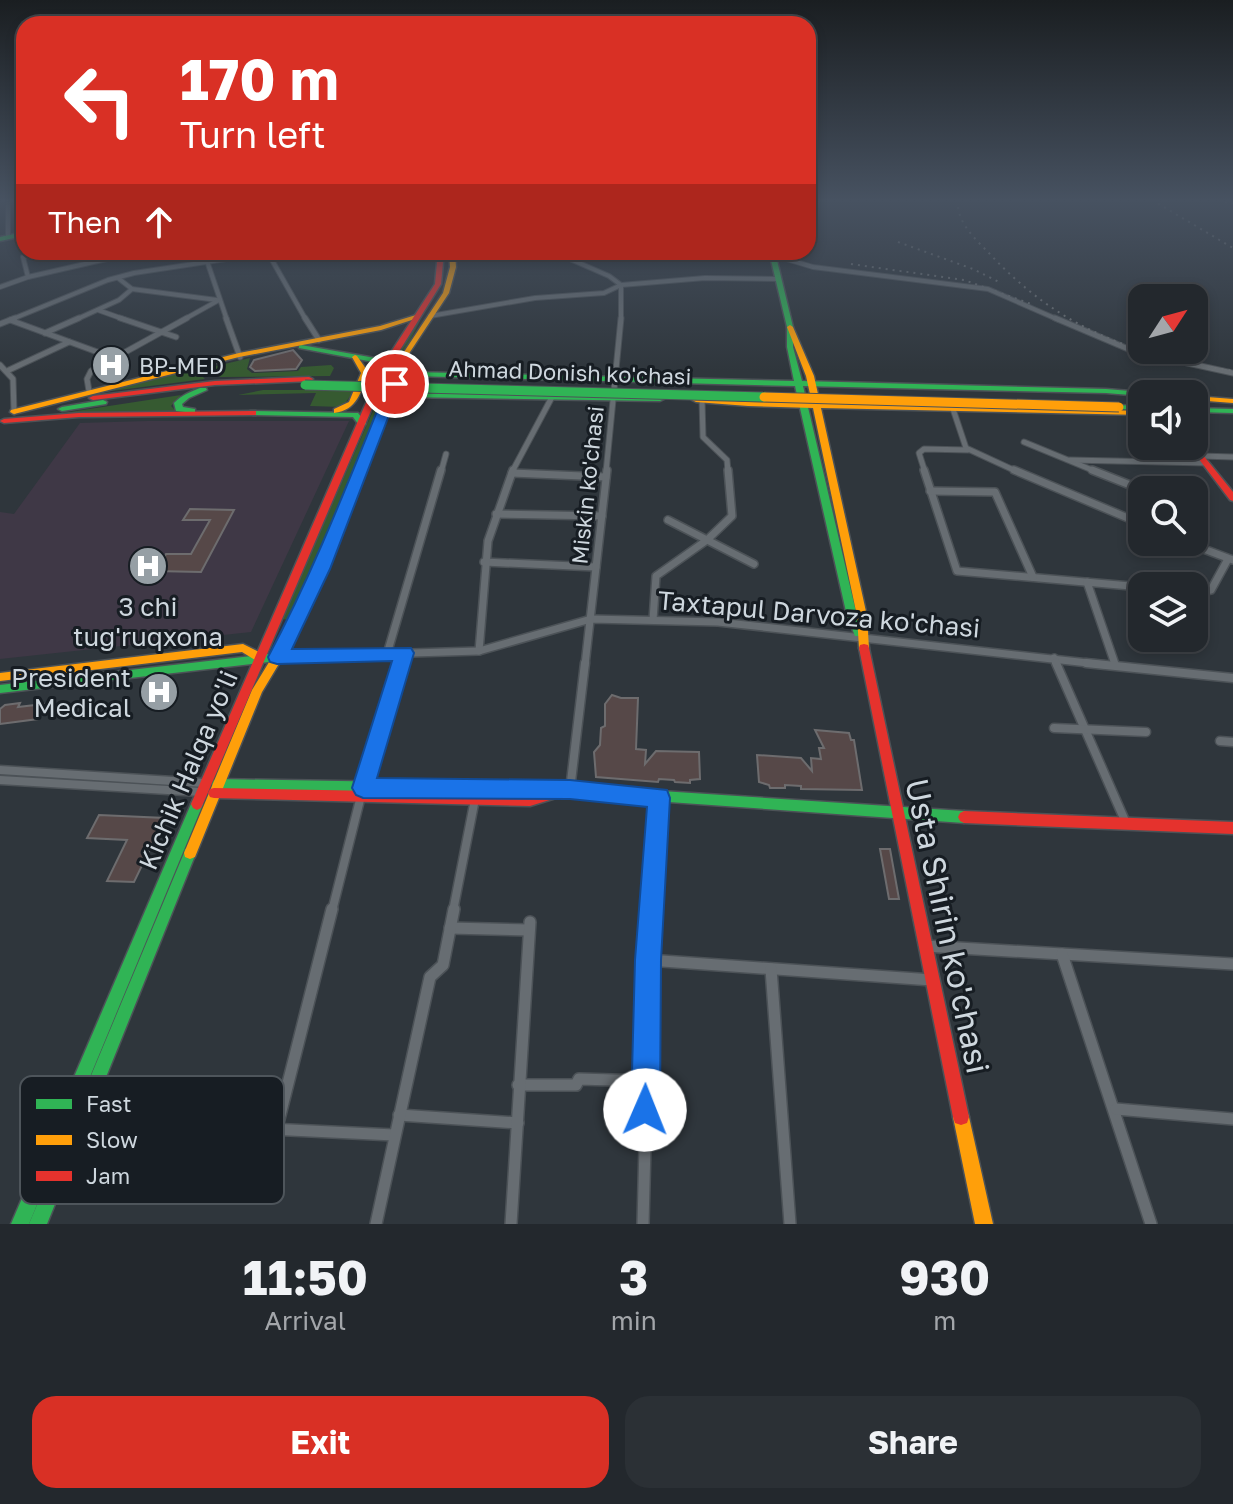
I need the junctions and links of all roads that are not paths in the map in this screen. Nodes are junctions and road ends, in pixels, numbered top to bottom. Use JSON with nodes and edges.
{"nodes":[{"id":1,"x":24,"y":260,"type":"edge"},
{"id":2,"x":102,"y":260,"type":"edge"},
{"id":3,"x":229,"y":260,"type":"edge"},
{"id":4,"x":275,"y":260,"type":"edge"},
{"id":5,"x":441,"y":260,"type":"edge"},
{"id":6,"x":452,"y":260,"type":"edge"},
{"id":7,"x":572,"y":260,"type":"edge"},
{"id":8,"x":773,"y":260,"type":"edge"},
{"id":9,"x":791,"y":260,"type":"edge"},
{"id":10,"x":208,"y":264,"type":"junction"},
{"id":11,"x":28,"y":277,"type":"junction"},
{"id":12,"x":118,"y":278,"type":"junction"},
{"id":13,"x":778,"y":279,"type":"junction"},
{"id":14,"x":621,"y":285,"type":"junction"},
{"id":15,"x":0,"y":287,"type":"edge"},
{"id":16,"x":132,"y":289,"type":"junction"},
{"id":17,"x":219,"y":300,"type":"junction"},
{"id":18,"x":98,"y":310,"type":"junction"},
{"id":19,"x":424,"y":317,"type":"junction"},
{"id":20,"x":10,"y":320,"type":"junction"},
{"id":21,"x":0,"y":324,"type":"edge"},
{"id":22,"x":159,"y":332,"type":"junction"},
{"id":23,"x":44,"y":333,"type":"junction"},
{"id":24,"x":176,"y":337,"type":"dead end"},
{"id":25,"x":319,"y":340,"type":"junction"},
{"id":26,"x":69,"y":342,"type":"junction"},
{"id":27,"x":287,"y":345,"type":"junction"},
{"id":28,"x":239,"y":356,"type":"junction"},
{"id":29,"x":354,"y":356,"type":"junction"},
{"id":30,"x":111,"y":357,"type":"junction"},
{"id":31,"x":0,"y":365,"type":"edge"},
{"id":32,"x":386,"y":366,"type":"junction"},
{"id":33,"x":401,"y":367,"type":"junction"},
{"id":34,"x":9,"y":370,"type":"junction"},
{"id":35,"x":1233,"y":373,"type":"edge"},
{"id":36,"x":615,"y":378,"type":"junction"},
{"id":37,"x":243,"y":381,"type":"junction"},
{"id":38,"x":743,"y":381,"type":"junction"},
{"id":39,"x":307,"y":382,"type":"junction"},
{"id":40,"x":805,"y":383,"type":"junction"},
{"id":41,"x":842,"y":384,"type":"junction"},
{"id":42,"x":203,"y":390,"type":"junction"},
{"id":43,"x":92,"y":394,"type":"junction"},
{"id":44,"x":552,"y":397,"type":"junction"},
{"id":45,"x":614,"y":398,"type":"junction"},
{"id":46,"x":702,"y":400,"type":"junction"},
{"id":47,"x":1128,"y":400,"type":"edge"},
{"id":48,"x":372,"y":401,"type":"junction"},
{"id":49,"x":388,"y":401,"type":"junction"},
{"id":50,"x":1233,"y":401,"type":"edge"},
{"id":51,"x":1116,"y":403,"type":"junction"},
{"id":52,"x":748,"y":404,"type":"junction"},
{"id":53,"x":1208,"y":404,"type":"edge"},
{"id":54,"x":810,"y":406,"type":"junction"},
{"id":55,"x":849,"y":407,"type":"junction"},
{"id":56,"x":1128,"y":407,"type":"edge"},
{"id":57,"x":346,"y":408,"type":"junction"},
{"id":58,"x":1208,"y":408,"type":"edge"},
{"id":59,"x":953,"y":409,"type":"junction"},
{"id":60,"x":1233,"y":411,"type":"edge"},
{"id":61,"x":330,"y":412,"type":"junction"},
{"id":62,"x":4,"y":417,"type":"edge"},
{"id":63,"x":362,"y":423,"type":"junction"},
{"id":64,"x":1024,"y":442,"type":"dead end"},
{"id":65,"x":968,"y":450,"type":"junction"},
{"id":66,"x":446,"y":454,"type":"dead end"},
{"id":67,"x":1208,"y":455,"type":"edge"},
{"id":68,"x":1233,"y":457,"type":"edge"},
{"id":69,"x":1128,"y":458,"type":"edge"},
{"id":70,"x":1070,"y":460,"type":"junction"},
{"id":71,"x":1204,"y":460,"type":"edge"},
{"id":72,"x":512,"y":473,"type":"junction"},
{"id":73,"x":606,"y":477,"type":"junction"},
{"id":74,"x":1128,"y":484,"type":"edge"},
{"id":75,"x":930,"y":491,"type":"junction"},
{"id":76,"x":1233,"y":498,"type":"edge"},
{"id":77,"x":496,"y":514,"type":"junction"},
{"id":78,"x":602,"y":516,"type":"junction"},
{"id":79,"x":1128,"y":518,"type":"edge"},
{"id":80,"x":668,"y":520,"type":"dead end"},
{"id":81,"x":707,"y":540,"type":"junction"},
{"id":82,"x":1208,"y":551,"type":"edge"},
{"id":83,"x":1230,"y":560,"type":"edge"},
{"id":84,"x":484,"y":562,"type":"junction"},
{"id":85,"x":754,"y":564,"type":"dead end"},
{"id":86,"x":596,"y":567,"type":"junction"},
{"id":87,"x":1033,"y":577,"type":"junction"},
{"id":88,"x":1087,"y":582,"type":"junction"},
{"id":89,"x":1128,"y":586,"type":"edge"},
{"id":90,"x":1208,"y":591,"type":"edge"},
{"id":91,"x":591,"y":619,"type":"junction"},
{"id":92,"x":653,"y":620,"type":"junction"},
{"id":93,"x":862,"y":638,"type":"junction"},
{"id":94,"x":479,"y":651,"type":"junction"},
{"id":95,"x":404,"y":653,"type":"junction"},
{"id":96,"x":387,"y":654,"type":"junction"},
{"id":97,"x":259,"y":657,"type":"junction"},
{"id":98,"x":277,"y":657,"type":"junction"},
{"id":99,"x":1054,"y":658,"type":"junction"},
{"id":100,"x":1115,"y":664,"type":"junction"},
{"id":101,"x":0,"y":677,"type":"edge"},
{"id":102,"x":1233,"y":678,"type":"edge"},
{"id":103,"x":0,"y":689,"type":"edge"},
{"id":104,"x":1054,"y":728,"type":"dead end"},
{"id":105,"x":1085,"y":730,"type":"junction"},
{"id":106,"x":1146,"y":732,"type":"dead end"},
{"id":107,"x":1220,"y":741,"type":"dead end"},
{"id":108,"x":1233,"y":742,"type":"edge"},
{"id":109,"x":0,"y":770,"type":"edge"},
{"id":110,"x":0,"y":780,"type":"edge"},
{"id":111,"x":210,"y":788,"type":"junction"},
{"id":112,"x":570,"y":790,"type":"junction"},
{"id":113,"x":363,"y":792,"type":"junction"},
{"id":114,"x":659,"y":798,"type":"junction"},
{"id":115,"x":475,"y":799,"type":"junction"},
{"id":116,"x":897,"y":813,"type":"junction"},
{"id":117,"x":1126,"y":823,"type":"junction"},
{"id":118,"x":1233,"y":828,"type":"edge"},
{"id":119,"x":450,"y":928,"type":"junction"},
{"id":120,"x":925,"y":946,"type":"junction"},
{"id":121,"x":1062,"y":954,"type":"junction"},
{"id":122,"x":648,"y":960,"type":"junction"},
{"id":123,"x":1232,"y":967,"type":"edge"},
{"id":124,"x":771,"y":969,"type":"junction"},
{"id":125,"x":932,"y":980,"type":"junction"},
{"id":126,"x":84,"y":1076,"type":"edge"},
{"id":127,"x":96,"y":1076,"type":"edge"},
{"id":128,"x":646,"y":1081,"type":"junction"},
{"id":129,"x":518,"y":1085,"type":"junction"},
{"id":130,"x":284,"y":1100,"type":"edge"},
{"id":131,"x":1116,"y":1109,"type":"junction"},
{"id":132,"x":399,"y":1115,"type":"junction"},
{"id":133,"x":1233,"y":1119,"type":"edge"},
{"id":134,"x":518,"y":1123,"type":"junction"},
{"id":135,"x":284,"y":1127,"type":"edge"},
{"id":136,"x":394,"y":1135,"type":"junction"},
{"id":137,"x":29,"y":1204,"type":"edge"},
{"id":138,"x":46,"y":1204,"type":"edge"},
{"id":139,"x":1153,"y":1223,"type":"edge"},
{"id":140,"x":20,"y":1224,"type":"edge"},
{"id":141,"x":38,"y":1224,"type":"edge"},
{"id":142,"x":376,"y":1224,"type":"edge"},
{"id":143,"x":511,"y":1224,"type":"edge"},
{"id":144,"x":643,"y":1224,"type":"edge"},
{"id":145,"x":790,"y":1224,"type":"edge"},
{"id":146,"x":984,"y":1224,"type":"edge"}],
"edges":[{"from":1,"to":11,"type":"street"},
{"from":2,"to":11,"type":"street"},
{"from":3,"to":10,"type":"street"},
{"from":4,"to":25,"type":"street"},
{"from":5,"to":19,"type":"main road","name":"Kichik Halqa yo'li"},
{"from":6,"to":19,"type":"main road","name":"Kichik Halqa yo'li"},
{"from":7,"to":14,"type":"street"},
{"from":8,"to":13,"type":"main road","name":"Usta Shirin ko'chasi"},
{"from":9,"to":35,"type":"street"},
{"from":10,"to":12,"type":"street"},
{"from":10,"to":17,"type":"street"},
{"from":11,"to":15,"type":"street"},
{"from":12,"to":16,"type":"street"},
{"from":12,"to":20,"type":"street"},
{"from":13,"to":14,"type":"street"},
{"from":13,"to":40,"type":"main road","name":"Usta Shirin ko'chasi"},
{"from":14,"to":19,"type":"street"},
{"from":14,"to":36,"type":"street","name":"Miskin ko'chasi"},
{"from":16,"to":17,"type":"street"},
{"from":16,"to":18,"type":"street"},
{"from":17,"to":22,"type":"street"},
{"from":17,"to":28,"type":"street"},
{"from":18,"to":22,"type":"street"},
{"from":18,"to":23,"type":"street"},
{"from":19,"to":25,"type":"main road"},
{"from":19,"to":32,"type":"main road","name":"Kichik Halqa yo'li"},
{"from":19,"to":33,"type":"main road","name":"Kichik Halqa yo'li"},
{"from":20,"to":21,"type":"street"},
{"from":20,"to":23,"type":"street"},
{"from":22,"to":24,"type":"street"},
{"from":22,"to":30,"type":"street"},
{"from":23,"to":26,"type":"street"},
{"from":25,"to":27,"type":"main road"},
{"from":26,"to":30,"type":"street"},
{"from":26,"to":34,"type":"street"},
{"from":27,"to":28,"type":"main road"},
{"from":27,"to":29,"type":"main road"},
{"from":28,"to":29,"type":"main road"},
{"from":28,"to":37,"type":"main road"},
{"from":28,"to":43,"type":"main road"},
{"from":29,"to":32,"type":"main road"},
{"from":29,"to":57,"type":"main road"},
{"from":30,"to":43,"type":"street"},
{"from":31,"to":34,"type":"street"},
{"from":32,"to":48,"type":"main road","name":"Kichik Halqa yo'li"},
{"from":33,"to":36,"type":"main road","name":"Ahmad Donish ko'chasi"},
{"from":33,"to":49,"type":"main road","name":"Kichik Halqa yo'li"},
{"from":34,"to":62,"type":"street"},
{"from":36,"to":38,"type":"main road","name":"Ahmad Donish ko'chasi"},
{"from":36,"to":45,"type":"street","name":"Miskin ko'chasi"},
{"from":37,"to":39,"type":"main road","name":"Ahmad Donish ko'chasi"},
{"from":37,"to":43,"type":"main road","name":"Ahmad Donish ko'chasi"},
{"from":38,"to":40,"type":"main road","name":"Ahmad Donish ko'chasi"},
{"from":38,"to":52,"type":"main road"},
{"from":39,"to":42,"type":"main road","name":"Ahmad Donish ko'chasi"},
{"from":39,"to":51,"type":"main road","name":"Ahmad Donish ko'chasi","bridge":true},
{"from":40,"to":41,"type":"main road","name":"Ahmad Donish ko'chasi"},
{"from":40,"to":54,"type":"main road","name":"Usta Shirin ko'chasi"},
{"from":41,"to":51,"type":"main road","name":"Ahmad Donish ko'chasi"},
{"from":41,"to":55,"type":"main road"},
{"from":42,"to":57,"type":"main road"},
{"from":42,"to":62,"type":"main road","name":"Ahmad Donish ko'chasi"},
{"from":43,"to":62,"type":"main road","name":"Ahmad Donish ko'chasi"},
{"from":43,"to":62,"type":"main road"},
{"from":44,"to":45,"type":"main road","name":"Ahmad Donish ko'chasi"},
{"from":44,"to":49,"type":"main road","name":"Ahmad Donish ko'chasi"},
{"from":44,"to":72,"type":"street"},
{"from":45,"to":46,"type":"main road","name":"Ahmad Donish ko'chasi"},
{"from":45,"to":73,"type":"street","name":"Miskin ko'chasi"},
{"from":46,"to":52,"type":"main road","name":"Ahmad Donish ko'chasi"},
{"from":46,"to":81,"type":"street"},
{"from":47,"to":51,"type":"main road","name":"Ahmad Donish ko'chasi"},
{"from":48,"to":57,"type":"main road"},
{"from":48,"to":63,"type":"main road","name":"Kichik Halqa yo'li"},
{"from":49,"to":98,"type":"main road","name":"Kichik Halqa yo'li"},
{"from":50,"to":53,"type":"main road"},
{"from":51,"to":56,"type":"main road","name":"Ahmad Donish ko'chasi"},
{"from":51,"to":59,"type":"main road","name":"Ahmad Donish ko'chasi"},
{"from":52,"to":54,"type":"main road","name":"Ahmad Donish ko'chasi"},
{"from":54,"to":55,"type":"main road","name":"Ahmad Donish ko'chasi"},
{"from":54,"to":93,"type":"main road","name":"Usta Shirin ko'chasi"},
{"from":55,"to":59,"type":"main road","name":"Ahmad Donish ko'chasi"},
{"from":57,"to":61,"type":"main road"},
{"from":58,"to":60,"type":"main road"},
{"from":59,"to":65,"type":"street"},
{"from":61,"to":62,"type":"main road"},
{"from":61,"to":63,"type":"main road"},
{"from":63,"to":97,"type":"main road","name":"Kichik Halqa yo'li"},
{"from":64,"to":70,"type":"street"},
{"from":65,"to":75,"type":"street"},
{"from":65,"to":79,"type":"street"},
{"from":66,"to":96,"type":"street"},
{"from":67,"to":68,"type":"street"},
{"from":69,"to":70,"type":"street"},
{"from":70,"to":74,"type":"street"},
{"from":71,"to":76,"type":"main road"},
{"from":72,"to":73,"type":"street"},
{"from":72,"to":77,"type":"street"},
{"from":73,"to":78,"type":"street","name":"Miskin ko'chasi"},
{"from":75,"to":87,"type":"street"},
{"from":75,"to":87,"type":"street"},
{"from":77,"to":78,"type":"street"},
{"from":77,"to":84,"type":"street"},
{"from":78,"to":86,"type":"street","name":"Miskin ko'chasi"},
{"from":80,"to":81,"type":"street"},
{"from":81,"to":85,"type":"street"},
{"from":81,"to":92,"type":"street"},
{"from":82,"to":83,"type":"street"},
{"from":83,"to":90,"type":"street"},
{"from":84,"to":86,"type":"street"},
{"from":84,"to":94,"type":"street"},
{"from":86,"to":91,"type":"street","name":"Miskin ko'chasi"},
{"from":87,"to":88,"type":"street"},
{"from":88,"to":89,"type":"street"},
{"from":88,"to":100,"type":"street"},
{"from":91,"to":92,"type":"street","name":"Taxtapul Darvoza ko'chasi"},
{"from":91,"to":94,"type":"street","name":"Taxtapul Darvoza ko'chasi"},
{"from":91,"to":112,"type":"street","name":"Miskin ko'chasi"},
{"from":92,"to":93,"type":"street","name":"Taxtapul Darvoza ko'chasi"},
{"from":93,"to":99,"type":"street","name":"Taxtapul Darvoza ko'chasi"},
{"from":93,"to":116,"type":"main road","name":"Usta Shirin ko'chasi"},
{"from":94,"to":95,"type":"street","name":"Taxtapul Darvoza ko'chasi"},
{"from":95,"to":96,"type":"street","name":"Taxtapul Darvoza ko'chasi"},
{"from":95,"to":113,"type":"street"},
{"from":96,"to":98,"type":"street","name":"Taxtapul Darvoza ko'chasi"},
{"from":97,"to":98,"type":"main road","name":"Taxtapul Darvoza ko'chasi"},
{"from":97,"to":101,"type":"main road","name":"Taxtapul Darvoza ko'chasi"},
{"from":97,"to":103,"type":"main road","name":"Taxtapul Darvoza ko'chasi"},
{"from":97,"to":111,"type":"main road","name":"Kichik Halqa yo'li"},
{"from":98,"to":111,"type":"main road","name":"Kichik Halqa yo'li"},
{"from":99,"to":100,"type":"street","name":"Taxtapul Darvoza ko'chasi"},
{"from":99,"to":105,"type":"street"},
{"from":100,"to":102,"type":"street","name":"Taxtapul Darvoza ko'chasi"},
{"from":104,"to":105,"type":"street"},
{"from":105,"to":106,"type":"street"},
{"from":105,"to":117,"type":"street"},
{"from":107,"to":108,"type":"street"},
{"from":109,"to":111,"type":"street"},
{"from":110,"to":111,"type":"street"},
{"from":111,"to":113,"type":"main road"},
{"from":111,"to":126,"type":"main road","name":"Kichik Halqa yo'li"},
{"from":111,"to":127,"type":"main road","name":"Kichik Halqa yo'li"},
{"from":112,"to":113,"type":"main road"},
{"from":112,"to":114,"type":"main road"},
{"from":112,"to":115,"type":"main road"},
{"from":113,"to":115,"type":"main road"},
{"from":113,"to":130,"type":"street"},
{"from":114,"to":116,"type":"main road"},
{"from":114,"to":122,"type":"street"},
{"from":115,"to":119,"type":"street"},
{"from":116,"to":117,"type":"main road"},
{"from":116,"to":120,"type":"main road","name":"Usta Shirin ko'chasi"},
{"from":117,"to":118,"type":"main road"},
{"from":119,"to":129,"type":"street"},
{"from":119,"to":132,"type":"street"},
{"from":120,"to":121,"type":"street"},
{"from":120,"to":125,"type":"main road","name":"Usta Shirin ko'chasi"},
{"from":121,"to":123,"type":"street"},
{"from":121,"to":131,"type":"street"},
{"from":122,"to":124,"type":"street"},
{"from":122,"to":128,"type":"street"},
{"from":124,"to":125,"type":"street"},
{"from":124,"to":145,"type":"street"},
{"from":125,"to":146,"type":"main road","name":"Usta Shirin ko'chasi"},
{"from":128,"to":129,"type":"street"},
{"from":128,"to":144,"type":"street"},
{"from":129,"to":134,"type":"street"},
{"from":131,"to":133,"type":"street"},
{"from":131,"to":139,"type":"street"},
{"from":132,"to":134,"type":"street"},
{"from":132,"to":136,"type":"street"},
{"from":134,"to":143,"type":"street"},
{"from":135,"to":136,"type":"street"},
{"from":136,"to":142,"type":"street"},
{"from":137,"to":140,"type":"main road","name":"Kichik Halqa yo'li"},
{"from":138,"to":141,"type":"main road","name":"Kichik Halqa yo'li"}]}
